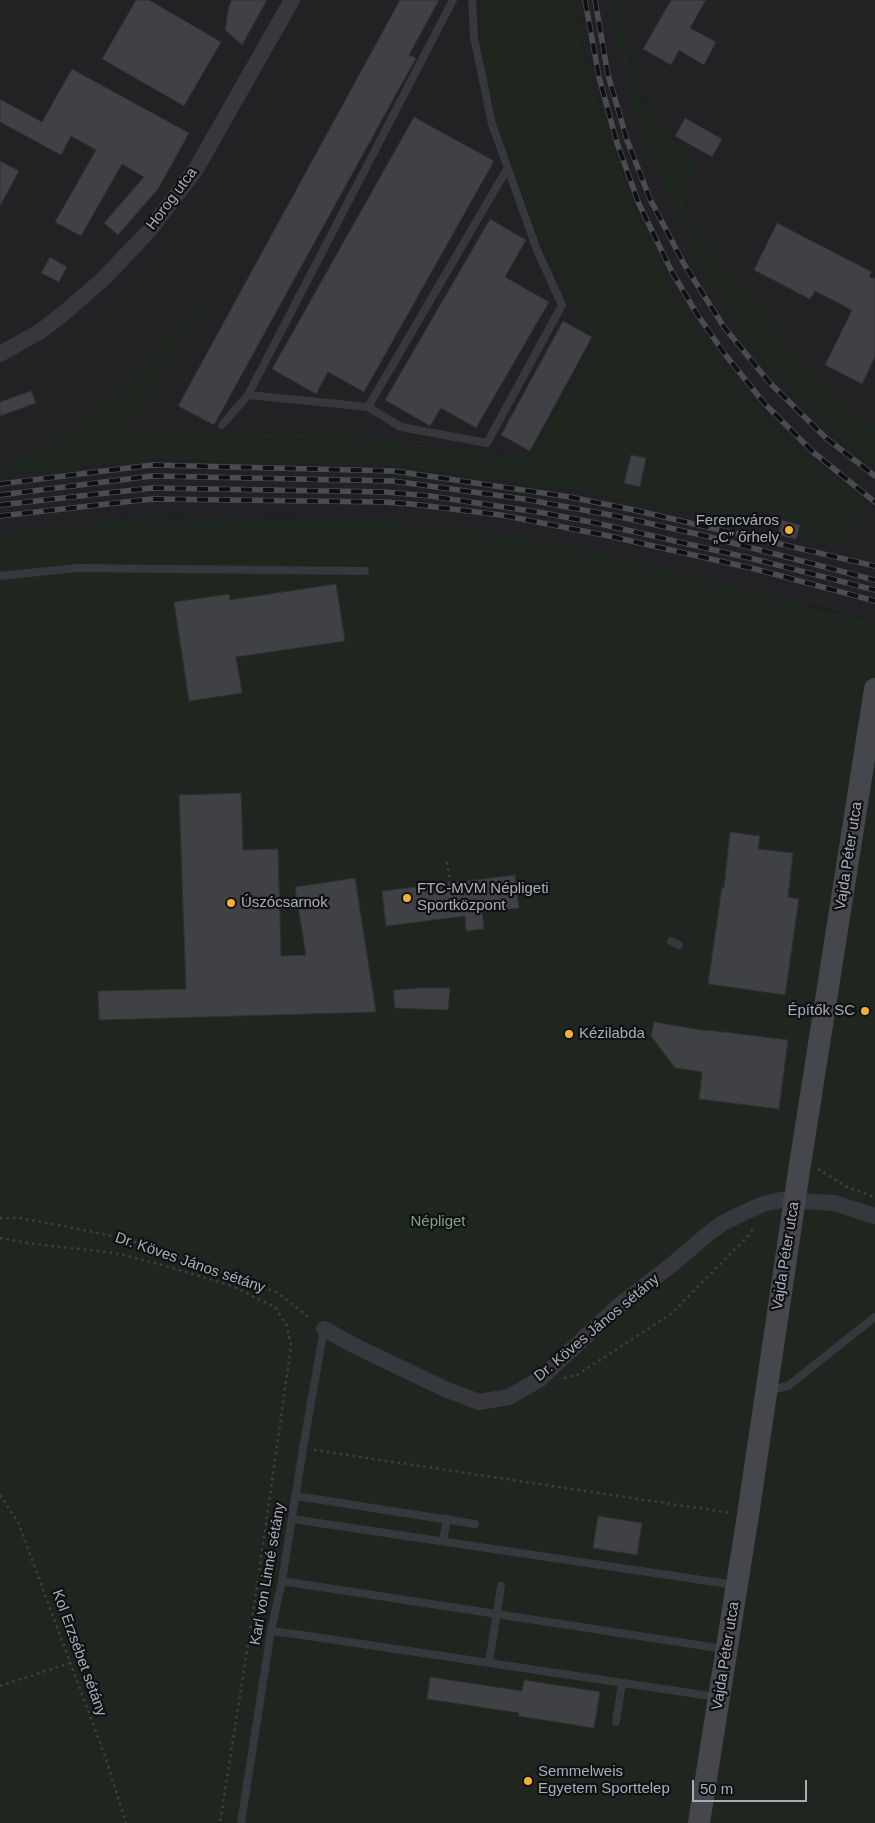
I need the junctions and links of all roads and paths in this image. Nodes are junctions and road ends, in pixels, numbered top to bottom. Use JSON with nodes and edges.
{"nodes":[{"id":1,"x":292,"y":0,"type":"edge"},
{"id":2,"x":453,"y":0,"type":"edge"},
{"id":3,"x":472,"y":0,"type":"edge"},
{"id":4,"x":507,"y":169,"type":"junction"},
{"id":5,"x":0,"y":354,"type":"edge"},
{"id":6,"x":248,"y":395,"type":"junction"},
{"id":7,"x":368,"y":407,"type":"junction"},
{"id":8,"x":222,"y":425,"type":"dead end"},
{"id":9,"x":365,"y":571,"type":"dead end"},
{"id":10,"x":0,"y":576,"type":"edge"},
{"id":11,"x":875,"y":689,"type":"edge"},
{"id":12,"x":447,"y":862,"type":"dead end"},
{"id":13,"x":450,"y":883,"type":"dead end"},
{"id":14,"x":811,"y":1166,"type":"dead end"},
{"id":15,"x":875,"y":1196,"type":"edge"},
{"id":16,"x":795,"y":1201,"type":"junction"},
{"id":17,"x":763,"y":1204,"type":"junction"},
{"id":18,"x":875,"y":1216,"type":"edge"},
{"id":19,"x":0,"y":1218,"type":"edge"},
{"id":20,"x":0,"y":1238,"type":"edge"},
{"id":21,"x":875,"y":1317,"type":"edge"},
{"id":22,"x":324,"y":1329,"type":"junction"},
{"id":23,"x":540,"y":1379,"type":"junction"},
{"id":24,"x":766,"y":1390,"type":"junction"},
{"id":25,"x":303,"y":1448,"type":"junction"},
{"id":26,"x":0,"y":1495,"type":"edge"},
{"id":27,"x":296,"y":1496,"type":"junction"},
{"id":28,"x":748,"y":1515,"type":"junction"},
{"id":29,"x":292,"y":1519,"type":"junction"},
{"id":30,"x":446,"y":1519,"type":"junction"},
{"id":31,"x":475,"y":1524,"type":"dead end"},
{"id":32,"x":443,"y":1541,"type":"junction"},
{"id":33,"x":282,"y":1581,"type":"junction"},
{"id":34,"x":737,"y":1585,"type":"junction"},
{"id":35,"x":501,"y":1586,"type":"dead end"},
{"id":36,"x":496,"y":1615,"type":"junction"},
{"id":37,"x":271,"y":1632,"type":"junction"},
{"id":38,"x":726,"y":1649,"type":"junction"},
{"id":39,"x":70,"y":1663,"type":"junction"},
{"id":40,"x":490,"y":1663,"type":"junction"},
{"id":41,"x":622,"y":1683,"type":"junction"},
{"id":42,"x":0,"y":1686,"type":"edge"},
{"id":43,"x":720,"y":1698,"type":"junction"},
{"id":44,"x":616,"y":1722,"type":"dead end"},
{"id":45,"x":126,"y":1823,"type":"edge"},
{"id":46,"x":220,"y":1823,"type":"edge"},
{"id":47,"x":241,"y":1823,"type":"edge"},
{"id":48,"x":699,"y":1823,"type":"edge"}],
"edges":[{"from":1,"to":5,"type":"street","name":"Horog utca"},
{"from":2,"to":6,"type":"lane"},
{"from":3,"to":4,"type":"lane"},
{"from":4,"to":7,"type":"lane"},
{"from":4,"to":7,"type":"lane"},
{"from":6,"to":7,"type":"lane"},
{"from":6,"to":8,"type":"lane"},
{"from":9,"to":10,"type":"lane"},
{"from":11,"to":16,"type":"street","name":"Vajda Péter utca"},
{"from":12,"to":13,"type":"path"},
{"from":14,"to":15,"type":"path"},
{"from":16,"to":17,"type":"street","name":"Dr. Köves János sétány"},
{"from":16,"to":18,"type":"street","name":"Dr. Köves János sétány"},
{"from":16,"to":24,"type":"street","name":"Vajda Péter utca"},
{"from":17,"to":23,"type":"street","name":"Dr. Köves János sétány"},
{"from":17,"to":23,"type":"path"},
{"from":19,"to":22,"type":"path","name":"Dr. Köves János sétány"},
{"from":20,"to":46,"type":"path"},
{"from":21,"to":24,"type":"lane"},
{"from":22,"to":23,"type":"street","name":"Dr. Köves János sétány"},
{"from":22,"to":25,"type":"lane","name":"Karl von Linné sétány"},
{"from":24,"to":28,"type":"street","name":"Vajda Péter utca"},
{"from":25,"to":27,"type":"lane","name":"Karl von Linné sétány"},
{"from":25,"to":28,"type":"path"},
{"from":26,"to":39,"type":"path","name":"Kol Erzsébet sétány"},
{"from":27,"to":29,"type":"lane","name":"Karl von Linné sétány"},
{"from":27,"to":30,"type":"lane"},
{"from":28,"to":34,"type":"street","name":"Vajda Péter utca"},
{"from":29,"to":32,"type":"lane"},
{"from":29,"to":33,"type":"lane","name":"Karl von Linné sétány"},
{"from":30,"to":31,"type":"lane"},
{"from":30,"to":32,"type":"lane"},
{"from":32,"to":34,"type":"lane"},
{"from":33,"to":36,"type":"lane"},
{"from":33,"to":37,"type":"lane","name":"Karl von Linné sétány"},
{"from":34,"to":38,"type":"street","name":"Vajda Péter utca"},
{"from":35,"to":36,"type":"lane"},
{"from":36,"to":38,"type":"lane"},
{"from":36,"to":40,"type":"lane"},
{"from":37,"to":40,"type":"lane"},
{"from":37,"to":47,"type":"lane","name":"Karl von Linné sétány"},
{"from":38,"to":43,"type":"street","name":"Vajda Péter utca"},
{"from":39,"to":42,"type":"path"},
{"from":39,"to":45,"type":"path","name":"Kol Erzsébet sétány"},
{"from":40,"to":41,"type":"lane"},
{"from":41,"to":43,"type":"lane"},
{"from":41,"to":44,"type":"lane"},
{"from":43,"to":48,"type":"street","name":"Vajda Péter utca"}]}
